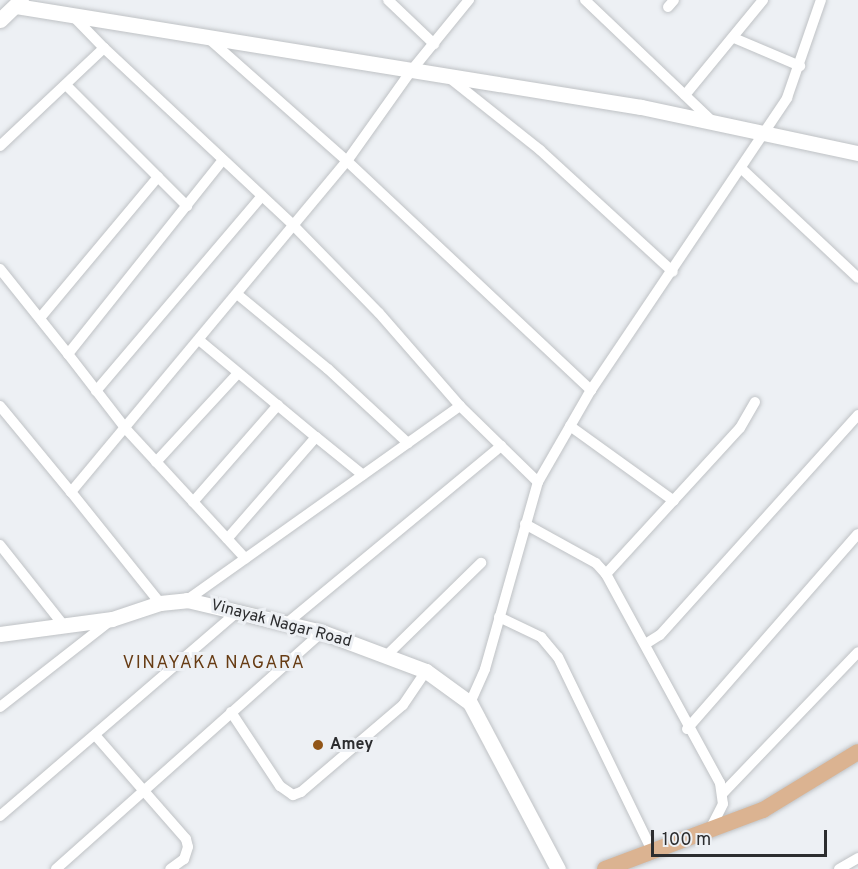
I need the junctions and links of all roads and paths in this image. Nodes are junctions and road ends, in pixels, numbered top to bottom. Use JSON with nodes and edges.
{"nodes":[{"id":1,"x":388,"y":0,"type":"edge"},
{"id":2,"x":469,"y":0,"type":"edge"},
{"id":3,"x":585,"y":0,"type":"edge"},
{"id":4,"x":763,"y":0,"type":"edge"},
{"id":5,"x":819,"y":1,"type":"edge"},
{"id":6,"x":18,"y":3,"type":"edge"},
{"id":7,"x":73,"y":15,"type":"junction"},
{"id":8,"x":0,"y":20,"type":"edge"},
{"id":9,"x":205,"y":36,"type":"junction"},
{"id":10,"x":734,"y":38,"type":"junction"},
{"id":11,"x":434,"y":44,"type":"junction"},
{"id":12,"x":104,"y":48,"type":"junction"},
{"id":13,"x":800,"y":66,"type":"junction"},
{"id":14,"x":411,"y":71,"type":"junction"},
{"id":15,"x":445,"y":74,"type":"junction"},
{"id":16,"x":67,"y":86,"type":"junction"},
{"id":17,"x":685,"y":95,"type":"junction"},
{"id":18,"x":713,"y":122,"type":"junction"},
{"id":19,"x":765,"y":132,"type":"junction"},
{"id":20,"x":0,"y":146,"type":"edge"},
{"id":21,"x":858,"y":153,"type":"edge"},
{"id":22,"x":222,"y":161,"type":"junction"},
{"id":23,"x":347,"y":161,"type":"junction"},
{"id":24,"x":742,"y":169,"type":"junction"},
{"id":25,"x":158,"y":177,"type":"junction"},
{"id":26,"x":262,"y":196,"type":"junction"},
{"id":27,"x":187,"y":206,"type":"junction"},
{"id":28,"x":293,"y":225,"type":"junction"},
{"id":29,"x":0,"y":269,"type":"edge"},
{"id":30,"x":673,"y":272,"type":"junction"},
{"id":31,"x":858,"y":278,"type":"edge"},
{"id":32,"x":237,"y":294,"type":"junction"},
{"id":33,"x":40,"y":318,"type":"junction"},
{"id":34,"x":199,"y":340,"type":"junction"},
{"id":35,"x":68,"y":354,"type":"junction"},
{"id":36,"x":238,"y":373,"type":"junction"},
{"id":37,"x":591,"y":390,"type":"junction"},
{"id":38,"x":96,"y":391,"type":"junction"},
{"id":39,"x":755,"y":402,"type":"dead end"},
{"id":40,"x":278,"y":405,"type":"junction"},
{"id":41,"x":0,"y":406,"type":"edge"},
{"id":42,"x":460,"y":406,"type":"junction"},
{"id":43,"x":858,"y":415,"type":"edge"},
{"id":44,"x":570,"y":426,"type":"junction"},
{"id":45,"x":126,"y":429,"type":"junction"},
{"id":46,"x":316,"y":437,"type":"junction"},
{"id":47,"x":408,"y":443,"type":"junction"},
{"id":48,"x":501,"y":446,"type":"junction"},
{"id":49,"x":156,"y":462,"type":"junction"},
{"id":50,"x":363,"y":475,"type":"junction"},
{"id":51,"x":538,"y":482,"type":"junction"},
{"id":52,"x":71,"y":492,"type":"junction"},
{"id":53,"x":674,"y":501,"type":"junction"},
{"id":54,"x":193,"y":502,"type":"junction"},
{"id":55,"x":525,"y":524,"type":"junction"},
{"id":56,"x":858,"y":534,"type":"edge"},
{"id":57,"x":227,"y":539,"type":"junction"},
{"id":58,"x":0,"y":544,"type":"edge"},
{"id":59,"x":245,"y":558,"type":"junction"},
{"id":60,"x":481,"y":562,"type":"dead end"},
{"id":61,"x":606,"y":574,"type":"junction"},
{"id":62,"x":188,"y":600,"type":"junction"},
{"id":63,"x":160,"y":603,"type":"junction"},
{"id":64,"x":238,"y":611,"type":"junction"},
{"id":65,"x":499,"y":617,"type":"junction"},
{"id":66,"x":112,"y":619,"type":"junction"},
{"id":67,"x":287,"y":623,"type":"junction"},
{"id":68,"x":65,"y":627,"type":"junction"},
{"id":69,"x":322,"y":632,"type":"junction"},
{"id":70,"x":0,"y":634,"type":"edge"},
{"id":71,"x":646,"y":643,"type":"junction"},
{"id":72,"x":858,"y":652,"type":"edge"},
{"id":73,"x":387,"y":655,"type":"junction"},
{"id":74,"x":426,"y":671,"type":"junction"},
{"id":75,"x":470,"y":703,"type":"junction"},
{"id":76,"x":0,"y":707,"type":"edge"},
{"id":77,"x":231,"y":712,"type":"junction"},
{"id":78,"x":687,"y":729,"type":"junction"},
{"id":79,"x":95,"y":735,"type":"junction"},
{"id":80,"x":858,"y":752,"type":"edge"},
{"id":81,"x":144,"y":790,"type":"junction"},
{"id":82,"x":723,"y":793,"type":"junction"},
{"id":83,"x":0,"y":816,"type":"edge"},
{"id":84,"x":709,"y":832,"type":"junction"},
{"id":85,"x":652,"y":851,"type":"junction"},
{"id":86,"x":858,"y":858,"type":"edge"},
{"id":87,"x":56,"y":869,"type":"edge"},
{"id":88,"x":170,"y":869,"type":"edge"},
{"id":89,"x":558,"y":869,"type":"edge"},
{"id":90,"x":604,"y":869,"type":"edge"},
{"id":91,"x":839,"y":869,"type":"edge"}],
"edges":[{"from":1,"to":11,"type":"street"},
{"from":2,"to":11,"type":"street"},
{"from":3,"to":17,"type":"street"},
{"from":4,"to":10,"type":"street"},
{"from":5,"to":13,"type":"street"},
{"from":6,"to":7,"type":"main road"},
{"from":6,"to":8,"type":"main road"},
{"from":7,"to":9,"type":"main road"},
{"from":7,"to":12,"type":"street"},
{"from":9,"to":14,"type":"main road"},
{"from":9,"to":23,"type":"street"},
{"from":10,"to":13,"type":"street"},
{"from":10,"to":17,"type":"street"},
{"from":11,"to":14,"type":"street"},
{"from":12,"to":16,"type":"street"},
{"from":12,"to":22,"type":"street"},
{"from":13,"to":19,"type":"street"},
{"from":14,"to":15,"type":"main road"},
{"from":14,"to":23,"type":"street"},
{"from":15,"to":18,"type":"main road"},
{"from":15,"to":30,"type":"street"},
{"from":16,"to":20,"type":"street"},
{"from":16,"to":25,"type":"street"},
{"from":17,"to":18,"type":"street"},
{"from":18,"to":19,"type":"main road"},
{"from":19,"to":21,"type":"main road"},
{"from":19,"to":24,"type":"street"},
{"from":22,"to":26,"type":"street"},
{"from":22,"to":27,"type":"street"},
{"from":23,"to":28,"type":"street"},
{"from":23,"to":37,"type":"street"},
{"from":24,"to":30,"type":"street"},
{"from":24,"to":31,"type":"street"},
{"from":25,"to":27,"type":"street"},
{"from":25,"to":33,"type":"street"},
{"from":26,"to":28,"type":"street"},
{"from":26,"to":38,"type":"street"},
{"from":27,"to":35,"type":"street"},
{"from":28,"to":32,"type":"street"},
{"from":28,"to":42,"type":"street"},
{"from":29,"to":33,"type":"street"},
{"from":30,"to":37,"type":"street"},
{"from":32,"to":34,"type":"street"},
{"from":32,"to":47,"type":"street"},
{"from":33,"to":35,"type":"street"},
{"from":34,"to":36,"type":"street"},
{"from":34,"to":45,"type":"street"},
{"from":35,"to":38,"type":"street"},
{"from":36,"to":40,"type":"street"},
{"from":36,"to":49,"type":"street"},
{"from":37,"to":44,"type":"street"},
{"from":38,"to":45,"type":"street"},
{"from":39,"to":53,"type":"street"},
{"from":40,"to":46,"type":"street"},
{"from":40,"to":54,"type":"street"},
{"from":41,"to":52,"type":"street"},
{"from":42,"to":47,"type":"street"},
{"from":42,"to":48,"type":"street"},
{"from":43,"to":71,"type":"street"},
{"from":44,"to":51,"type":"street"},
{"from":44,"to":53,"type":"street"},
{"from":45,"to":49,"type":"street"},
{"from":45,"to":52,"type":"street"},
{"from":46,"to":50,"type":"street"},
{"from":46,"to":57,"type":"street"},
{"from":47,"to":50,"type":"street"},
{"from":48,"to":51,"type":"street"},
{"from":48,"to":67,"type":"street"},
{"from":49,"to":54,"type":"street"},
{"from":50,"to":59,"type":"street"},
{"from":51,"to":55,"type":"street"},
{"from":52,"to":63,"type":"street"},
{"from":53,"to":61,"type":"street"},
{"from":54,"to":57,"type":"street"},
{"from":55,"to":61,"type":"street"},
{"from":55,"to":65,"type":"street"},
{"from":56,"to":78,"type":"street"},
{"from":57,"to":59,"type":"street"},
{"from":58,"to":68,"type":"street"},
{"from":59,"to":62,"type":"street"},
{"from":60,"to":73,"type":"street"},
{"from":61,"to":71,"type":"street"},
{"from":62,"to":63,"type":"main road","name":"Vinayak Nagar Road"},
{"from":62,"to":64,"type":"main road","name":"Vinayak Nagar Road"},
{"from":63,"to":66,"type":"main road","name":"Vinayak Nagar Road"},
{"from":64,"to":67,"type":"main road","name":"Vinayak Nagar Road"},
{"from":64,"to":79,"type":"street"},
{"from":65,"to":75,"type":"street"},
{"from":65,"to":85,"type":"street"},
{"from":66,"to":68,"type":"main road","name":"Vinayak Nagar Road"},
{"from":66,"to":76,"type":"street"},
{"from":67,"to":69,"type":"main road","name":"Vinayak Nagar Road"},
{"from":68,"to":70,"type":"main road","name":"Vinayak Nagar Road"},
{"from":69,"to":73,"type":"main road","name":"Vinayak Nagar Road"},
{"from":69,"to":77,"type":"street"},
{"from":71,"to":78,"type":"street"},
{"from":72,"to":82,"type":"street"},
{"from":73,"to":74,"type":"main road","name":"Vinayak Nagar Road"},
{"from":74,"to":75,"type":"main road","name":"Vinayak Nagar Road"},
{"from":74,"to":77,"type":"street"},
{"from":75,"to":89,"type":"main road","name":"Vinayak Nagar Road"},
{"from":77,"to":81,"type":"street"},
{"from":78,"to":82,"type":"street"},
{"from":79,"to":81,"type":"street"},
{"from":79,"to":83,"type":"street"},
{"from":80,"to":84,"type":"main road"},
{"from":81,"to":87,"type":"street"},
{"from":81,"to":88,"type":"street"},
{"from":82,"to":84,"type":"street"},
{"from":84,"to":85,"type":"main road"},
{"from":85,"to":90,"type":"main road"},
{"from":86,"to":91,"type":"street"}]}
